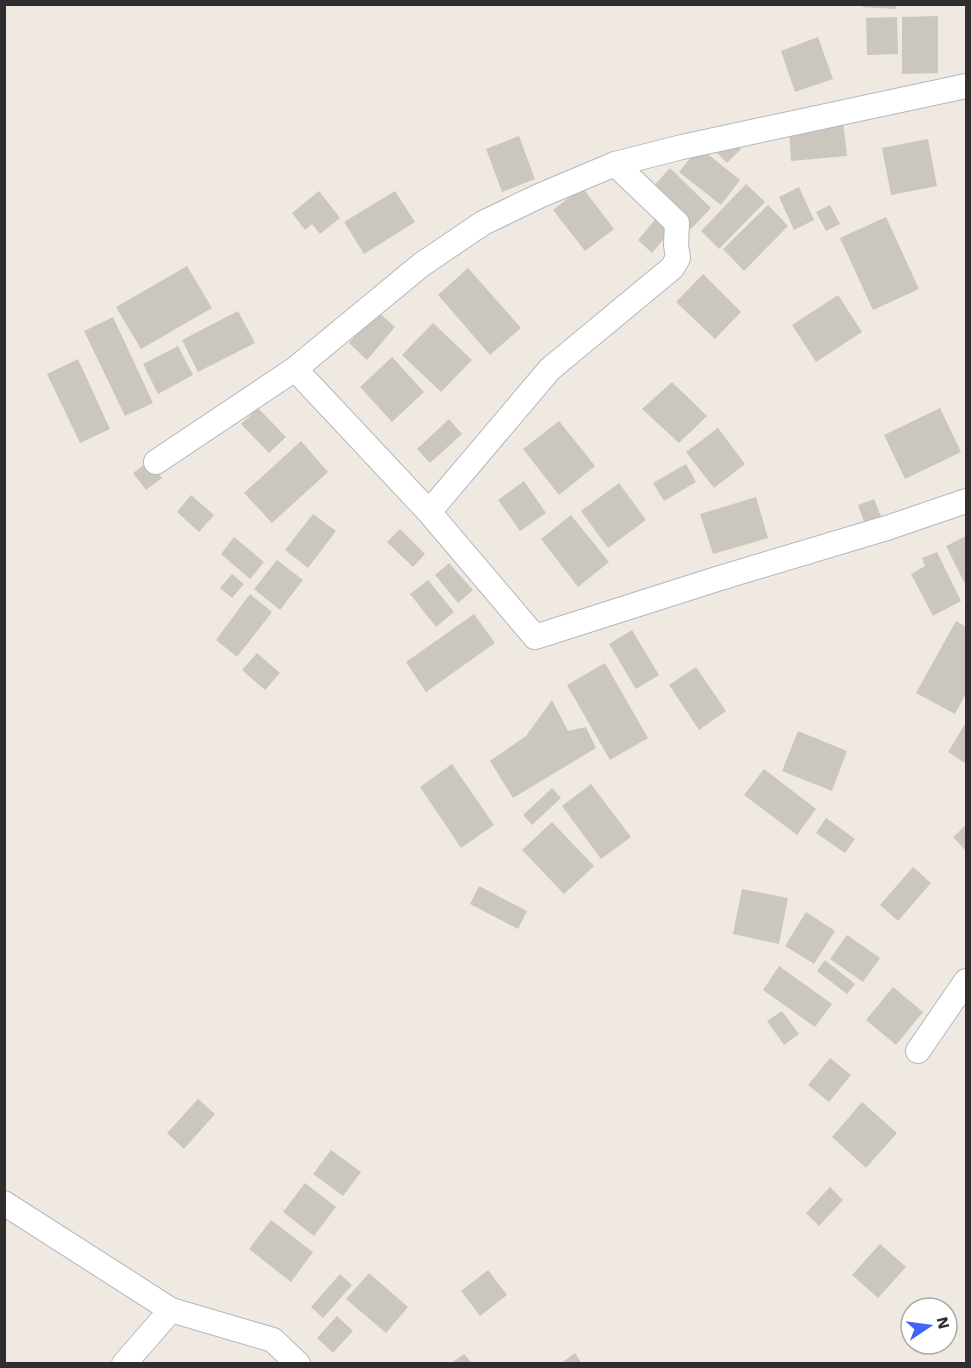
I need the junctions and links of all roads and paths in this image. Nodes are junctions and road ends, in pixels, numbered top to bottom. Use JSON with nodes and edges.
{"nodes":[{"id":1,"x":966,"y":86,"type":"edge"},
{"id":2,"x":615,"y":164,"type":"junction"},
{"id":3,"x":295,"y":369,"type":"junction"},
{"id":4,"x":156,"y":462,"type":"dead end"},
{"id":5,"x":966,"y":501,"type":"edge"},
{"id":6,"x":429,"y":512,"type":"junction"},
{"id":7,"x":966,"y":981,"type":"edge"},
{"id":8,"x":918,"y":1051,"type":"dead end"},
{"id":9,"x":4,"y":1203,"type":"edge"},
{"id":10,"x":171,"y":1310,"type":"junction"},
{"id":11,"x":124,"y":1364,"type":"edge"},
{"id":12,"x":298,"y":1364,"type":"edge"}],
"edges":[{"from":1,"to":2,"type":"street"},
{"from":2,"to":3,"type":"street"},
{"from":2,"to":6,"type":"street"},
{"from":3,"to":4,"type":"street"},
{"from":3,"to":6,"type":"street"},
{"from":5,"to":6,"type":"street"},
{"from":7,"to":8,"type":"street"},
{"from":9,"to":10,"type":"street"},
{"from":10,"to":11,"type":"street"},
{"from":10,"to":12,"type":"street"}]}
